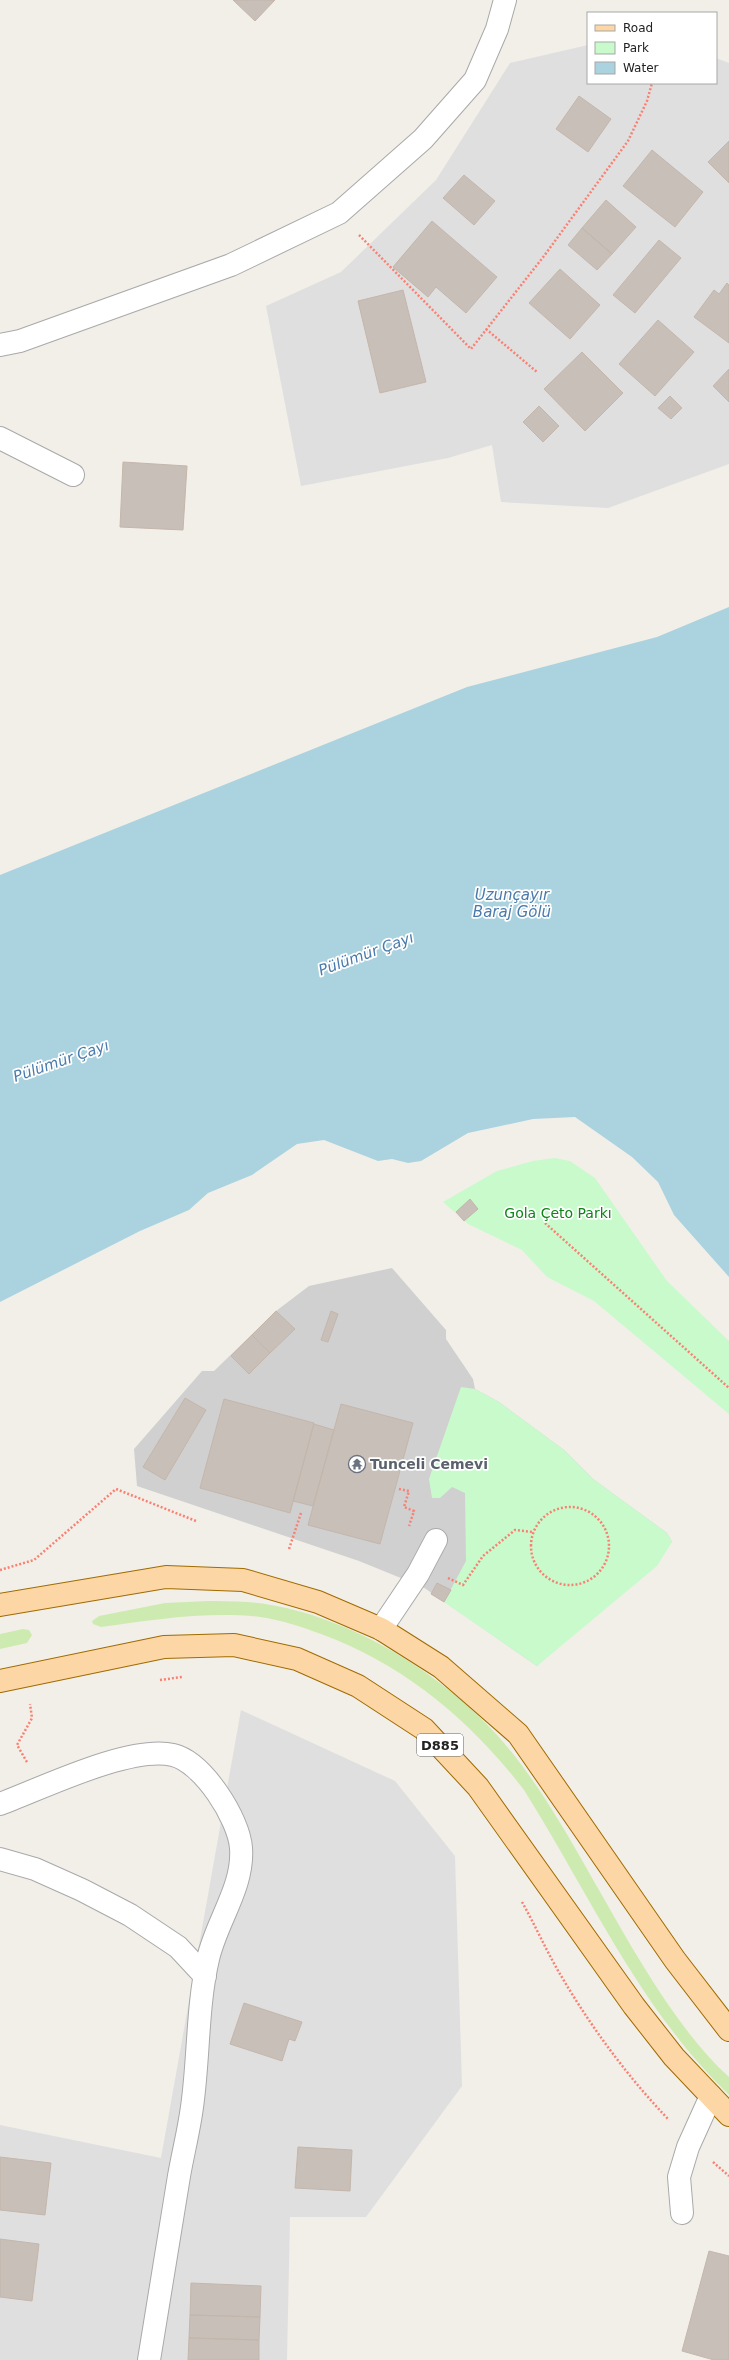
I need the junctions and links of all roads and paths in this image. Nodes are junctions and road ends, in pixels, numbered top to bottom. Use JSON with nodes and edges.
{"nodes":[{"id":1,"x":504,"y":0,"type":"edge"},
{"id":2,"x":652,"y":84,"type":"edge"},
{"id":3,"x":339,"y":214,"type":"junction"},
{"id":4,"x":486,"y":329,"type":"junction"},
{"id":5,"x":0,"y":345,"type":"edge"},
{"id":6,"x":537,"y":372,"type":"dead end"},
{"id":7,"x":0,"y":438,"type":"edge"},
{"id":8,"x":72,"y":475,"type":"dead end"},
{"id":9,"x":545,"y":1223,"type":"dead end"},
{"id":10,"x":729,"y":1388,"type":"edge"},
{"id":11,"x":399,"y":1489,"type":"dead end"},
{"id":12,"x":409,"y":1491,"type":"dead end"},
{"id":13,"x":301,"y":1513,"type":"dead end"},
{"id":14,"x":196,"y":1521,"type":"dead end"},
{"id":15,"x":533,"y":1532,"type":"junction"},
{"id":16,"x":436,"y":1540,"type":"dead end"},
{"id":17,"x":289,"y":1549,"type":"dead end"},
{"id":18,"x":422,"y":1567,"type":"junction"},
{"id":19,"x":0,"y":1570,"type":"edge"},
{"id":20,"x":0,"y":1605,"type":"edge"},
{"id":21,"x":381,"y":1629,"type":"junction"},
{"id":22,"x":188,"y":1677,"type":"dead end"},
{"id":23,"x":0,"y":1681,"type":"edge"},
{"id":24,"x":152,"y":1681,"type":"dead end"},
{"id":25,"x":37,"y":1702,"type":"dead end"},
{"id":26,"x":30,"y":1703,"type":"junction"},
{"id":27,"x":22,"y":1705,"type":"dead end"},
{"id":28,"x":31,"y":1768,"type":"dead end"},
{"id":29,"x":0,"y":1804,"type":"edge"},
{"id":30,"x":0,"y":1859,"type":"edge"},
{"id":31,"x":520,"y":1899,"type":"dead end"},
{"id":32,"x":205,"y":1976,"type":"junction"},
{"id":33,"x":729,"y":2030,"type":"edge"},
{"id":34,"x":711,"y":2096,"type":"junction"},
{"id":35,"x":729,"y":2115,"type":"edge"},
{"id":36,"x":690,"y":2141,"type":"junction"},
{"id":37,"x":729,"y":2176,"type":"edge"},
{"id":38,"x":682,"y":2213,"type":"dead end"},
{"id":39,"x":149,"y":2360,"type":"edge"}],
"edges":[{"from":1,"to":3,"type":"street"},
{"from":2,"to":4,"type":"path"},
{"from":3,"to":4,"type":"path"},
{"from":3,"to":5,"type":"street"},
{"from":4,"to":6,"type":"path"},
{"from":7,"to":8,"type":"street"},
{"from":9,"to":10,"type":"path"},
{"from":11,"to":12,"type":"path"},
{"from":13,"to":17,"type":"path"},
{"from":14,"to":19,"type":"path"},
{"from":15,"to":15,"type":"path"},
{"from":15,"to":18,"type":"path"},
{"from":16,"to":18,"type":"street"},
{"from":18,"to":21,"type":"street"},
{"from":20,"to":21,"type":"main road"},
{"from":21,"to":33,"type":"main road"},
{"from":22,"to":24,"type":"path"},
{"from":23,"to":34,"type":"main road","number":"D885"},
{"from":25,"to":26,"type":"path"},
{"from":26,"to":27,"type":"path"},
{"from":26,"to":28,"type":"path"},
{"from":29,"to":32,"type":"street"},
{"from":30,"to":32,"type":"street"},
{"from":31,"to":36,"type":"path"},
{"from":32,"to":39,"type":"street"},
{"from":34,"to":35,"type":"main road","number":"D885"},
{"from":34,"to":36,"type":"street"},
{"from":36,"to":37,"type":"path"},
{"from":36,"to":38,"type":"street"}]}
